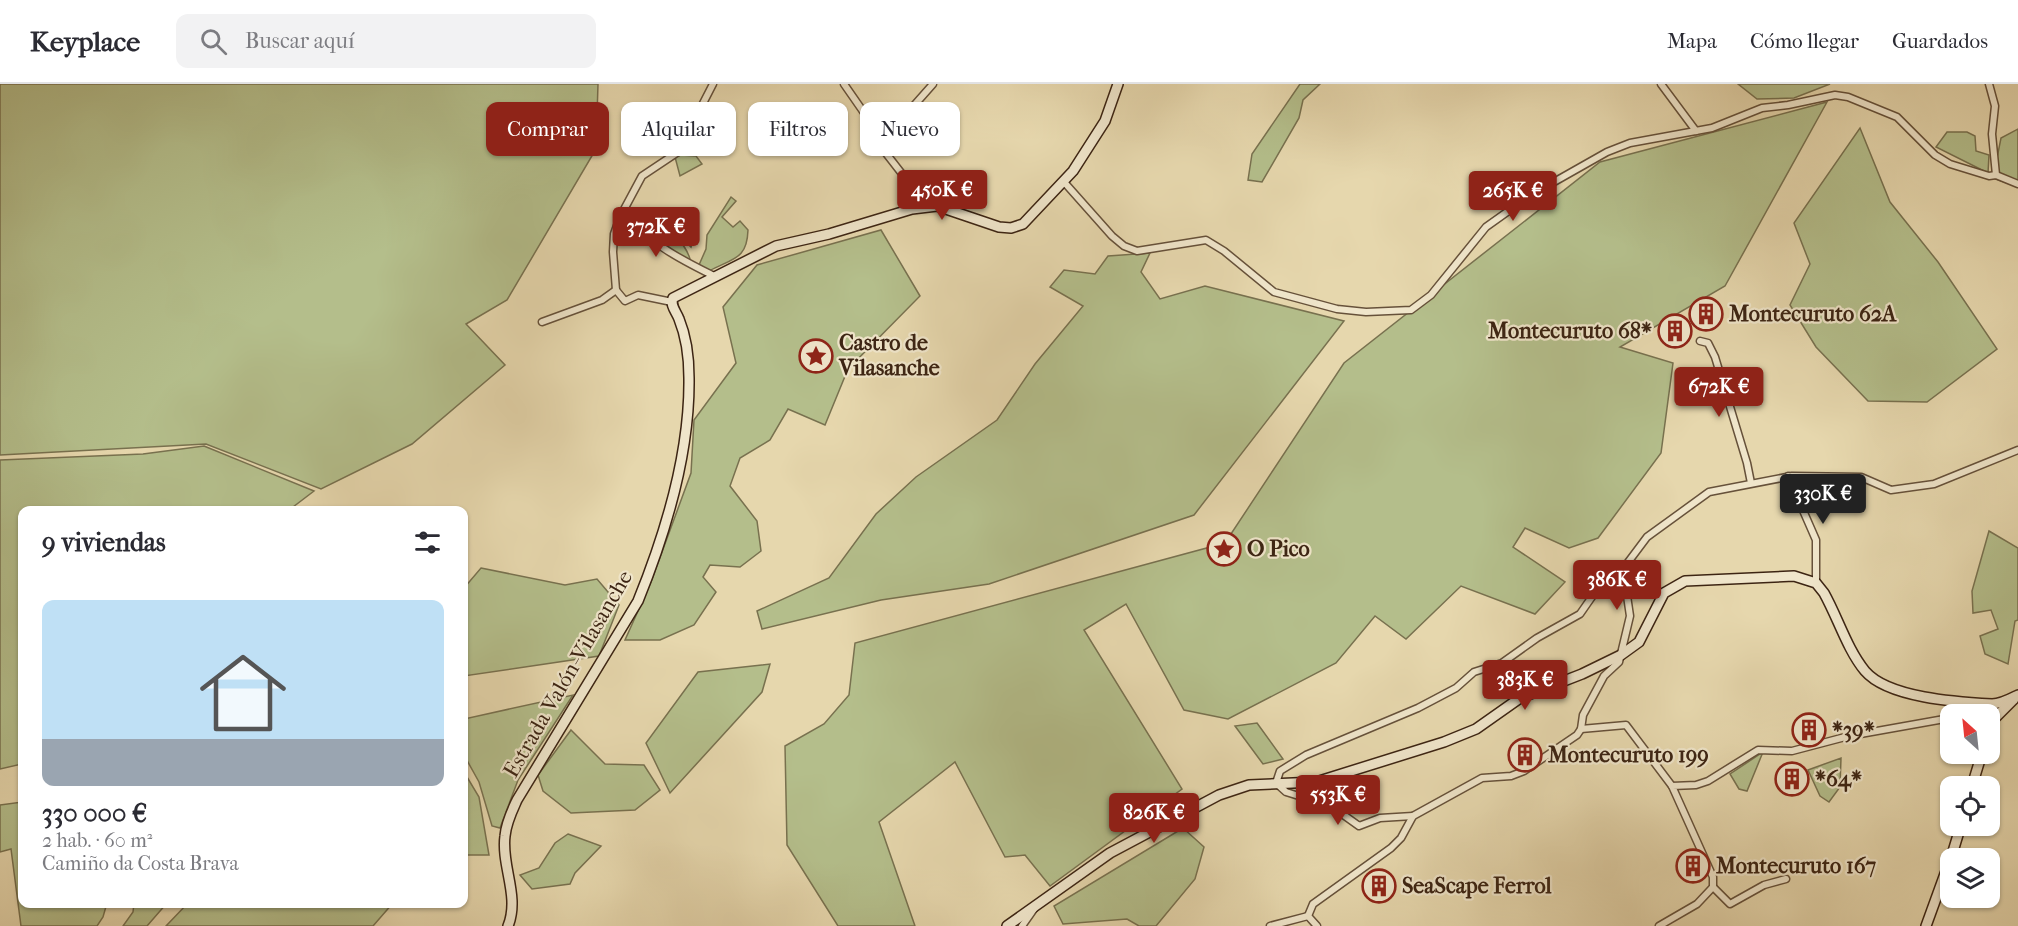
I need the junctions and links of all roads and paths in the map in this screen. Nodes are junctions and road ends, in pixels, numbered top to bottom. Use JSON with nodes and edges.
{"nodes":[{"id":1,"x":713,"y":84,"type":"edge"},
{"id":2,"x":844,"y":84,"type":"edge"},
{"id":3,"x":933,"y":84,"type":"edge"},
{"id":4,"x":1118,"y":84,"type":"edge"},
{"id":5,"x":1661,"y":84,"type":"edge"},
{"id":6,"x":1989,"y":84,"type":"edge"},
{"id":7,"x":917,"y":102,"type":"edge"},
{"id":8,"x":860,"y":107,"type":"edge"},
{"id":9,"x":1696,"y":131,"type":"junction"},
{"id":10,"x":888,"y":156,"type":"edge"},
{"id":11,"x":1996,"y":174,"type":"junction"},
{"id":12,"x":1064,"y":182,"type":"junction"},
{"id":13,"x":2018,"y":184,"type":"edge"},
{"id":14,"x":927,"y":206,"type":"junction"},
{"id":15,"x":626,"y":208,"type":"junction"},
{"id":16,"x":714,"y":276,"type":"junction"},
{"id":17,"x":616,"y":290,"type":"junction"},
{"id":18,"x":672,"y":302,"type":"junction"},
{"id":19,"x":542,"y":322,"type":"dead end"},
{"id":20,"x":1700,"y":341,"type":"dead end"},
{"id":21,"x":2018,"y":450,"type":"edge"},
{"id":22,"x":1788,"y":476,"type":"junction"},
{"id":23,"x":1751,"y":483,"type":"junction"},
{"id":24,"x":1623,"y":569,"type":"junction"},
{"id":25,"x":1816,"y":583,"type":"junction"},
{"id":26,"x":1621,"y":655,"type":"junction"},
{"id":27,"x":2018,"y":695,"type":"edge"},
{"id":28,"x":1954,"y":702,"type":"junction"},
{"id":29,"x":1958,"y":704,"type":"edge"},
{"id":30,"x":1987,"y":704,"type":"joint"},
{"id":31,"x":2000,"y":714,"type":"edge"},
{"id":32,"x":1940,"y":720,"type":"edge"},
{"id":33,"x":1581,"y":729,"type":"junction"},
{"id":34,"x":1276,"y":783,"type":"junction"},
{"id":35,"x":1672,"y":786,"type":"junction"},
{"id":36,"x":1413,"y":816,"type":"junction"},
{"id":37,"x":1786,"y":879,"type":"dead end"},
{"id":38,"x":1713,"y":887,"type":"junction"},
{"id":39,"x":1940,"y":887,"type":"edge"},
{"id":40,"x":1036,"y":906,"type":"junction"},
{"id":41,"x":1308,"y":916,"type":"junction"},
{"id":42,"x":508,"y":926,"type":"edge"},
{"id":43,"x":1007,"y":926,"type":"edge"},
{"id":44,"x":1022,"y":926,"type":"edge"},
{"id":45,"x":1270,"y":926,"type":"edge"},
{"id":46,"x":1317,"y":926,"type":"edge"},
{"id":47,"x":1659,"y":926,"type":"edge"},
{"id":48,"x":1926,"y":926,"type":"edge"}],
"edges":[{"from":1,"to":15,"type":"street"},
{"from":2,"to":8,"type":"street"},
{"from":3,"to":7,"type":"street"},
{"from":4,"to":12,"type":"main road"},
{"from":5,"to":9,"type":"street"},
{"from":6,"to":11,"type":"street"},
{"from":9,"to":11,"type":"street"},
{"from":9,"to":12,"type":"street"},
{"from":10,"to":14,"type":"street"},
{"from":11,"to":13,"type":"street"},
{"from":12,"to":14,"type":"main road"},
{"from":14,"to":16,"type":"main road"},
{"from":15,"to":16,"type":"street"},
{"from":15,"to":17,"type":"street"},
{"from":16,"to":18,"type":"main road"},
{"from":17,"to":18,"type":"street"},
{"from":17,"to":19,"type":"street"},
{"from":18,"to":42,"type":"main road","name":"Estrada Valón-Vilasanche"},
{"from":20,"to":23,"type":"street"},
{"from":21,"to":22,"type":"street"},
{"from":22,"to":23,"type":"street"},
{"from":22,"to":25,"type":"street"},
{"from":23,"to":24,"type":"street"},
{"from":24,"to":26,"type":"street"},
{"from":24,"to":34,"type":"street"},
{"from":25,"to":26,"type":"main road"},
{"from":25,"to":28,"type":"main road"},
{"from":26,"to":33,"type":"street"},
{"from":26,"to":34,"type":"main road"},
{"from":27,"to":30,"type":"main road"},
{"from":27,"to":31,"type":"main road"},
{"from":28,"to":29,"type":"main road"},
{"from":28,"to":30,"type":"main road"},
{"from":32,"to":35,"type":"street"},
{"from":33,"to":35,"type":"street"},
{"from":33,"to":36,"type":"street"},
{"from":34,"to":36,"type":"street"},
{"from":34,"to":40,"type":"main road"},
{"from":35,"to":38,"type":"street"},
{"from":36,"to":41,"type":"street"},
{"from":37,"to":38,"type":"street"},
{"from":38,"to":47,"type":"street"},
{"from":39,"to":48,"type":"main road"},
{"from":40,"to":43,"type":"main road"},
{"from":40,"to":44,"type":"street"},
{"from":41,"to":45,"type":"street"},
{"from":41,"to":46,"type":"street"}]}
